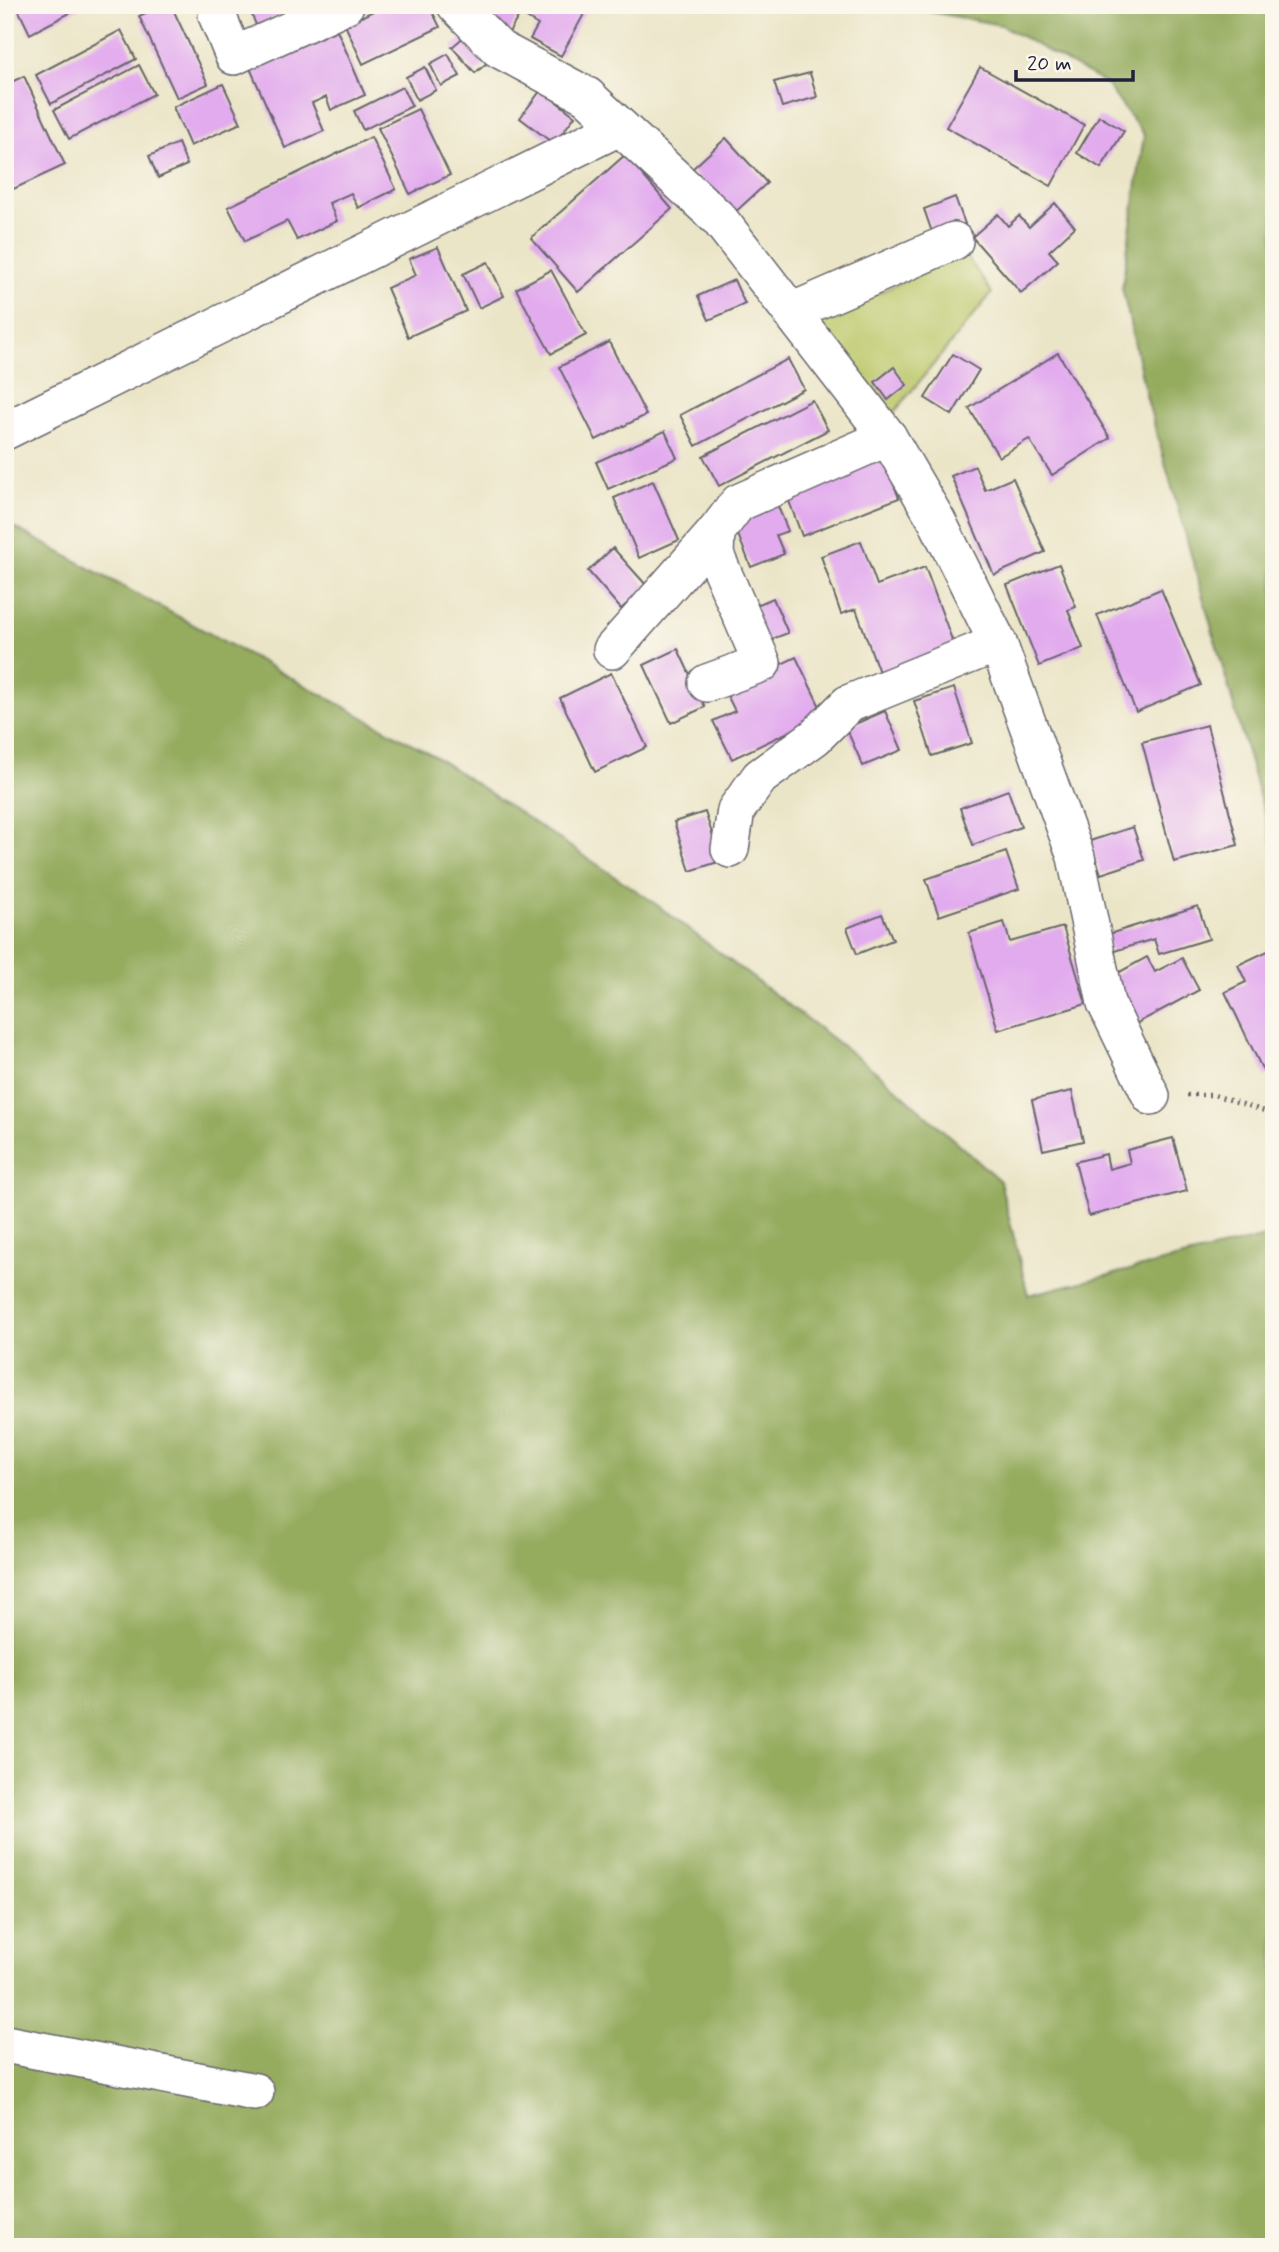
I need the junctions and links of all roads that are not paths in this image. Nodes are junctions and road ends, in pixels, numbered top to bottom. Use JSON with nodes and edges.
{"nodes":[{"id":1,"x":345,"y":5,"type":"edge"},
{"id":2,"x":456,"y":5,"type":"edge"},
{"id":3,"x":217,"y":15,"type":"dead end"},
{"id":4,"x":619,"y":127,"type":"junction"},
{"id":5,"x":954,"y":241,"type":"dead end"},
{"id":6,"x":791,"y":312,"type":"junction"},
{"id":7,"x":5,"y":431,"type":"edge"},
{"id":8,"x":888,"y":437,"type":"junction"},
{"id":9,"x":716,"y":532,"type":"junction"},
{"id":10,"x":998,"y":643,"type":"junction"},
{"id":11,"x":612,"y":650,"type":"dead end"},
{"id":12,"x":707,"y":683,"type":"dead end"},
{"id":13,"x":730,"y":849,"type":"dead end"},
{"id":14,"x":1151,"y":1096,"type":"road end"},
{"id":15,"x":5,"y":2045,"type":"edge"},
{"id":16,"x":255,"y":2092,"type":"dead end"}],
"edges":[{"from":1,"to":3,"type":"street"},
{"from":2,"to":4,"type":"street"},
{"from":4,"to":6,"type":"street"},
{"from":4,"to":7,"type":"street"},
{"from":5,"to":6,"type":"street"},
{"from":6,"to":8,"type":"street"},
{"from":8,"to":9,"type":"street"},
{"from":8,"to":10,"type":"street"},
{"from":9,"to":11,"type":"street"},
{"from":9,"to":12,"type":"street"},
{"from":10,"to":13,"type":"street"},
{"from":10,"to":14,"type":"street"},
{"from":15,"to":16,"type":"street"}]}
